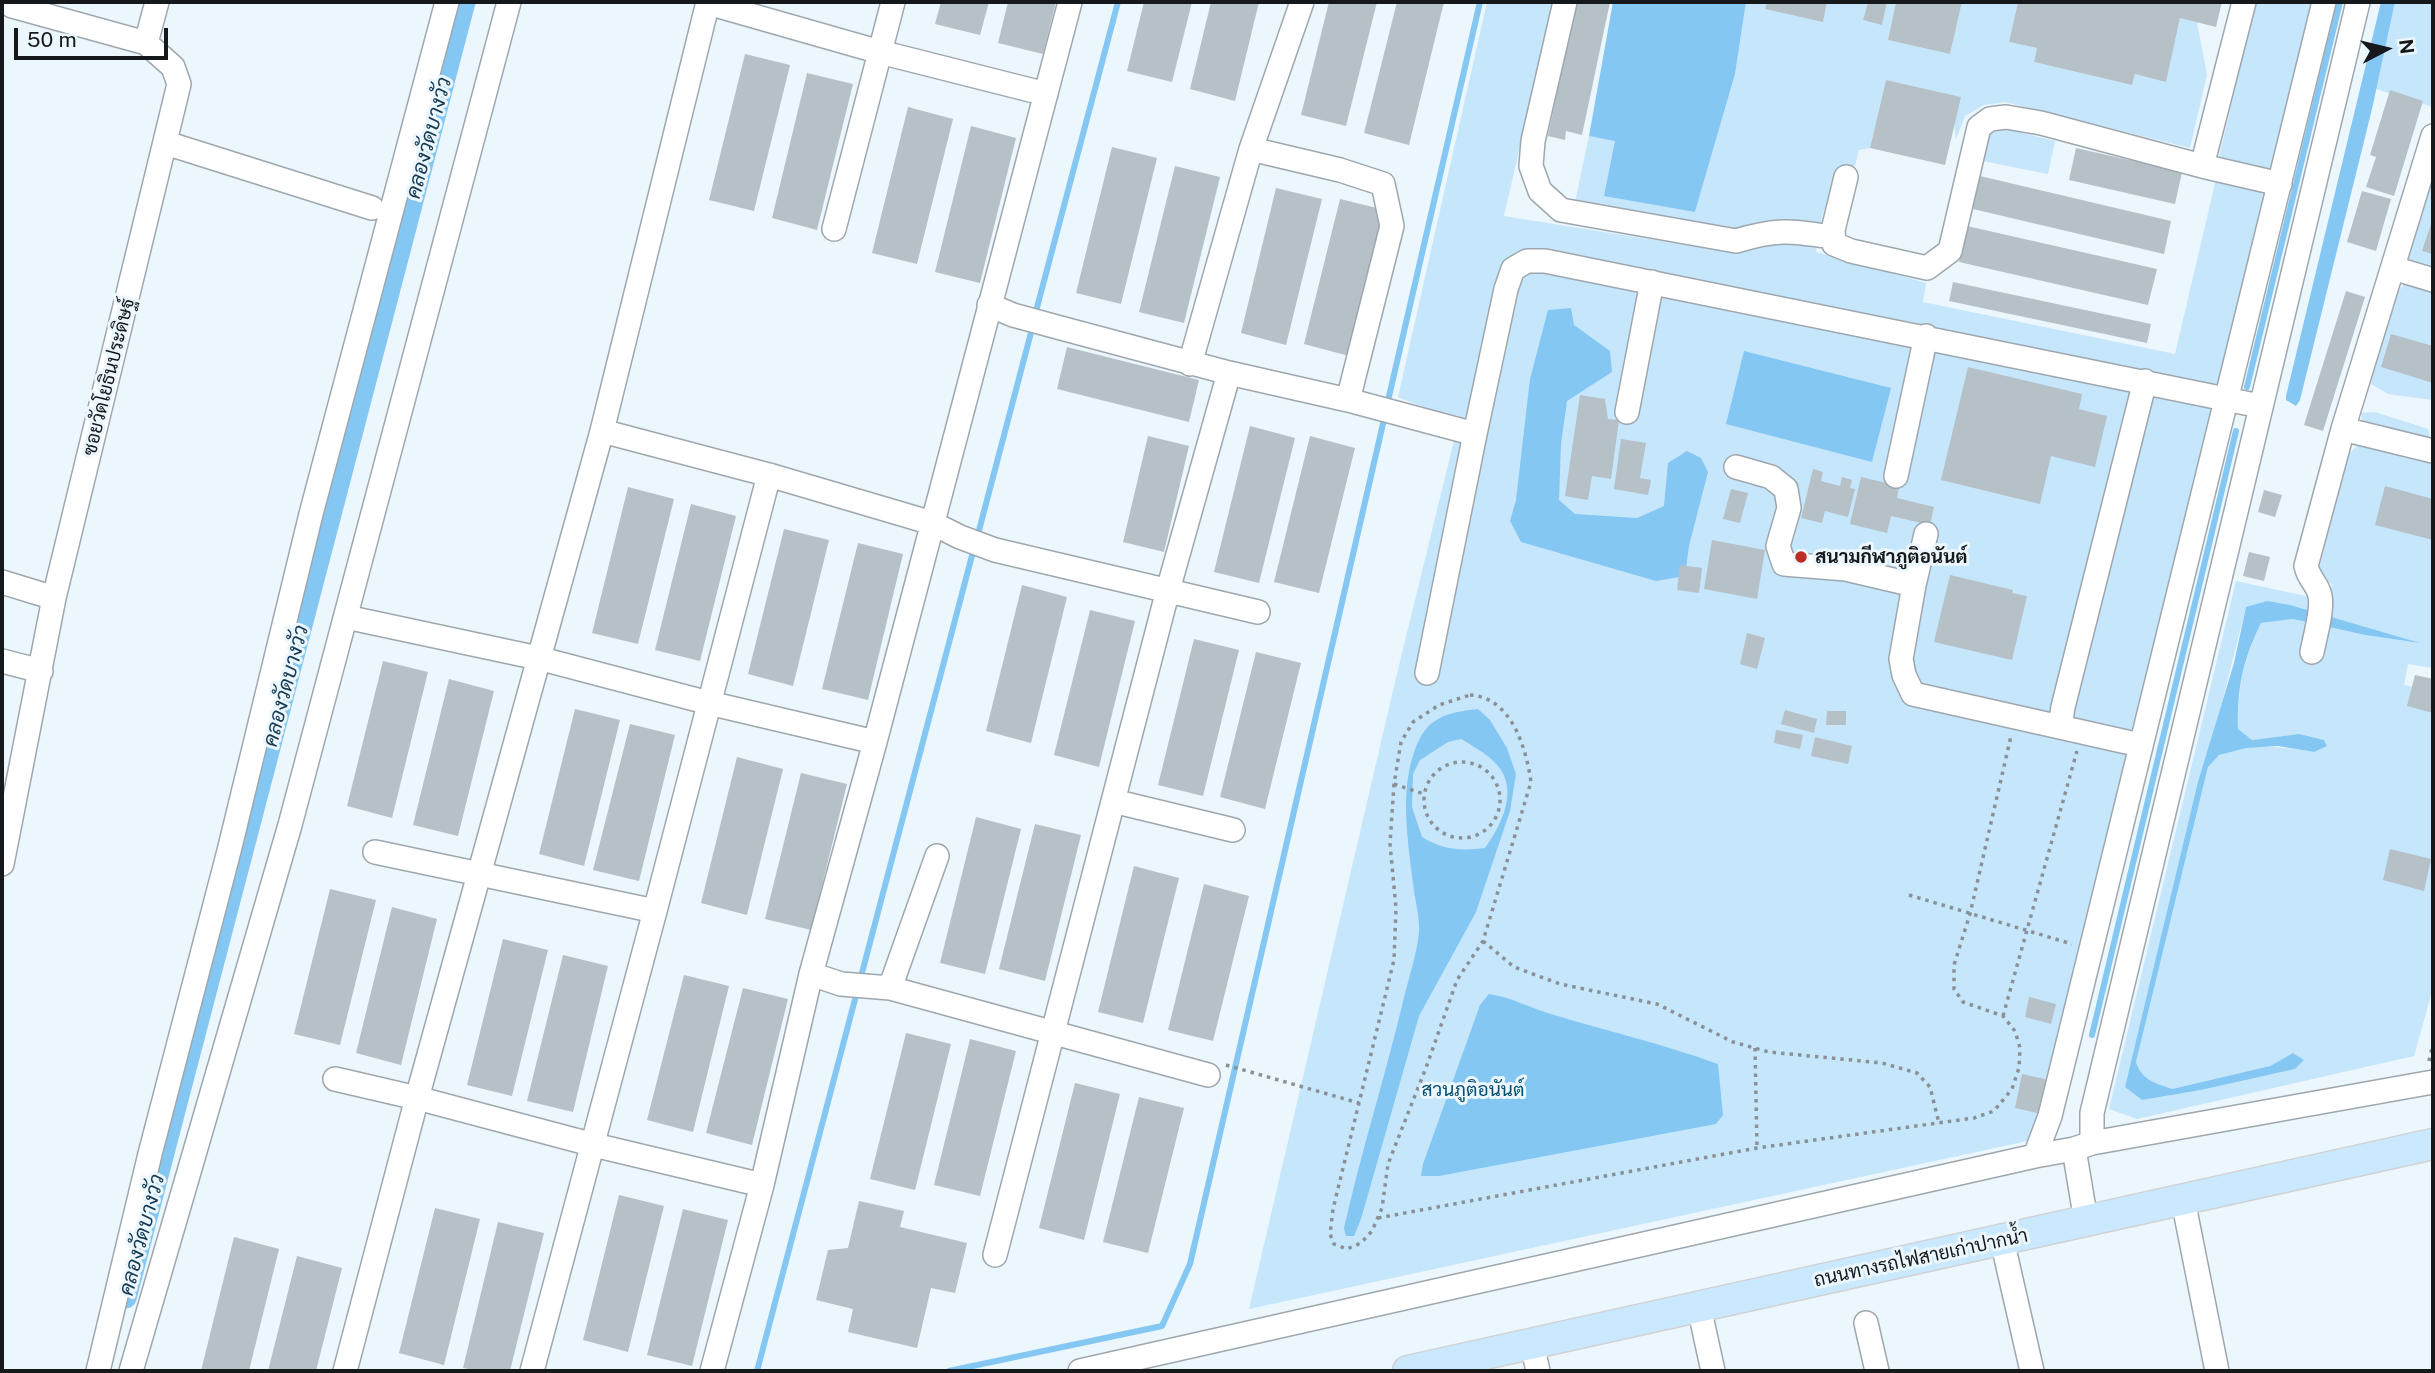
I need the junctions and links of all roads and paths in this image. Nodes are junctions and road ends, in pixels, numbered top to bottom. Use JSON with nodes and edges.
{"nodes":[{"id":1,"x":157,"y":2,"type":"edge"},
{"id":2,"x":447,"y":2,"type":"edge"},
{"id":3,"x":509,"y":2,"type":"edge"},
{"id":4,"x":708,"y":2,"type":"edge"},
{"id":5,"x":893,"y":2,"type":"edge"},
{"id":6,"x":1070,"y":2,"type":"edge"},
{"id":7,"x":1302,"y":2,"type":"edge"},
{"id":8,"x":1565,"y":2,"type":"edge"},
{"id":9,"x":2244,"y":2,"type":"edge"},
{"id":10,"x":2324,"y":2,"type":"edge"},
{"id":11,"x":2358,"y":2,"type":"edge"},
{"id":12,"x":9,"y":4,"type":"edge"},
{"id":13,"x":146,"y":43,"type":"junction"},
{"id":14,"x":880,"y":52,"type":"junction"},
{"id":15,"x":1046,"y":94,"type":"junction"},
{"id":16,"x":2433,"y":136,"type":"edge"},
{"id":17,"x":166,"y":143,"type":"junction"},
{"id":18,"x":1251,"y":149,"type":"junction"},
{"id":19,"x":2202,"y":166,"type":"junction"},
{"id":20,"x":1846,"y":177,"type":"dead end"},
{"id":21,"x":2280,"y":184,"type":"junction"},
{"id":22,"x":372,"y":208,"type":"dead end"},
{"id":23,"x":834,"y":229,"type":"dead end"},
{"id":24,"x":1833,"y":237,"type":"junction"},
{"id":25,"x":2393,"y":268,"type":"junction"},
{"id":26,"x":2433,"y":280,"type":"edge"},
{"id":27,"x":1652,"y":282,"type":"junction"},
{"id":28,"x":989,"y":305,"type":"junction"},
{"id":29,"x":1926,"y":337,"type":"junction"},
{"id":30,"x":1190,"y":364,"type":"junction"},
{"id":31,"x":1229,"y":373,"type":"junction"},
{"id":32,"x":2145,"y":381,"type":"junction"},
{"id":33,"x":2226,"y":398,"type":"junction"},
{"id":34,"x":1357,"y":403,"type":"junction"},
{"id":35,"x":2260,"y":405,"type":"junction"},
{"id":36,"x":1627,"y":412,"type":"dead end"},
{"id":37,"x":2343,"y":429,"type":"junction"},
{"id":38,"x":602,"y":431,"type":"junction"},
{"id":39,"x":1475,"y":434,"type":"junction"},
{"id":40,"x":2433,"y":450,"type":"edge"},
{"id":41,"x":1737,"y":467,"type":"dead end"},
{"id":42,"x":769,"y":474,"type":"junction"},
{"id":43,"x":1896,"y":476,"type":"dead end"},
{"id":44,"x":932,"y":523,"type":"junction"},
{"id":45,"x":1926,"y":534,"type":"dead end"},
{"id":46,"x":2,"y":582,"type":"edge"},
{"id":47,"x":1914,"y":585,"type":"junction"},
{"id":48,"x":1168,"y":590,"type":"junction"},
{"id":49,"x":54,"y":598,"type":"junction"},
{"id":50,"x":1258,"y":612,"type":"dead end"},
{"id":51,"x":346,"y":617,"type":"junction"},
{"id":52,"x":2312,"y":652,"type":"dead end"},
{"id":53,"x":538,"y":658,"type":"junction"},
{"id":54,"x":2,"y":662,"type":"edge"},
{"id":55,"x":41,"y":671,"type":"junction"},
{"id":56,"x":1427,"y":673,"type":"dead end"},
{"id":57,"x":709,"y":703,"type":"junction"},
{"id":58,"x":2016,"y":717,"type":"junction"},
{"id":59,"x":2071,"y":729,"type":"junction"},
{"id":60,"x":875,"y":742,"type":"junction"},
{"id":61,"x":2140,"y":745,"type":"junction"},
{"id":62,"x":1394,"y":784,"type":"junction"},
{"id":63,"x":1424,"y":794,"type":"junction"},
{"id":64,"x":1113,"y":800,"type":"junction"},
{"id":65,"x":1233,"y":830,"type":"dead end"},
{"id":66,"x":374,"y":852,"type":"dead end"},
{"id":67,"x":937,"y":856,"type":"dead end"},
{"id":68,"x":2,"y":864,"type":"edge"},
{"id":69,"x":478,"y":873,"type":"junction"},
{"id":70,"x":1909,"y":895,"type":"dead end"},
{"id":71,"x":655,"y":912,"type":"junction"},
{"id":72,"x":1970,"y":914,"type":"junction"},
{"id":73,"x":2027,"y":931,"type":"junction"},
{"id":74,"x":1483,"y":941,"type":"junction"},
{"id":75,"x":2091,"y":949,"type":"junction"},
{"id":76,"x":811,"y":975,"type":"junction"},
{"id":77,"x":890,"y":988,"type":"junction"},
{"id":78,"x":2003,"y":1017,"type":"junction"},
{"id":79,"x":1053,"y":1033,"type":"junction"},
{"id":80,"x":1755,"y":1048,"type":"junction"},
{"id":81,"x":1216,"y":1070,"type":"joint"},
{"id":82,"x":335,"y":1079,"type":"dead end"},
{"id":83,"x":2059,"y":1081,"type":"junction"},
{"id":84,"x":2433,"y":1082,"type":"edge"},
{"id":85,"x":2098,"y":1089,"type":"junction"},
{"id":86,"x":417,"y":1098,"type":"junction"},
{"id":87,"x":1359,"y":1103,"type":"junction"},
{"id":88,"x":1939,"y":1123,"type":"junction"},
{"id":89,"x":2433,"y":1144,"type":"edge"},
{"id":90,"x":594,"y":1145,"type":"junction"},
{"id":91,"x":2083,"y":1146,"type":"junction"},
{"id":92,"x":1757,"y":1148,"type":"junction"},
{"id":93,"x":2035,"y":1156,"type":"junction"},
{"id":94,"x":762,"y":1185,"type":"junction"},
{"id":95,"x":2183,"y":1200,"type":"junction"},
{"id":96,"x":1378,"y":1218,"type":"junction"},
{"id":97,"x":2086,"y":1221,"type":"junction"},
{"id":98,"x":2002,"y":1240,"type":"junction"},
{"id":99,"x":995,"y":1255,"type":"dead end"},
{"id":100,"x":1699,"y":1307,"type":"junction"},
{"id":101,"x":1866,"y":1324,"type":"dead end"},
{"id":102,"x":1535,"y":1358,"type":"edge"},
{"id":103,"x":98,"y":1371,"type":"edge"},
{"id":104,"x":131,"y":1371,"type":"edge"},
{"id":105,"x":345,"y":1371,"type":"edge"},
{"id":106,"x":532,"y":1371,"type":"edge"},
{"id":107,"x":712,"y":1371,"type":"edge"},
{"id":108,"x":1080,"y":1371,"type":"edge"},
{"id":109,"x":1408,"y":1371,"type":"edge"},
{"id":110,"x":1713,"y":1371,"type":"edge"},
{"id":111,"x":1877,"y":1371,"type":"edge"},
{"id":112,"x":2032,"y":1371,"type":"edge"},
{"id":113,"x":2217,"y":1371,"type":"edge"}],
"edges":[{"from":1,"to":13,"type":"street"},
{"from":2,"to":103,"type":"street"},
{"from":3,"to":51,"type":"street"},
{"from":4,"to":14,"type":"street"},
{"from":4,"to":38,"type":"street"},
{"from":5,"to":14,"type":"street"},
{"from":6,"to":15,"type":"street"},
{"from":7,"to":18,"type":"street"},
{"from":8,"to":24,"type":"street"},
{"from":9,"to":19,"type":"street"},
{"from":10,"to":21,"type":"street"},
{"from":11,"to":35,"type":"street"},
{"from":12,"to":13,"type":"street","name":"ซอยวัดโยธินประดิษฐ์"},
{"from":13,"to":17,"type":"street","name":"ซอยวัดโยธินประดิษฐ์"},
{"from":14,"to":15,"type":"street"},
{"from":14,"to":23,"type":"street"},
{"from":15,"to":28,"type":"street"},
{"from":16,"to":25,"type":"street"},
{"from":17,"to":22,"type":"street"},
{"from":17,"to":49,"type":"street","name":"ซอยวัดโยธินประดิษฐ์"},
{"from":18,"to":30,"type":"street"},
{"from":18,"to":34,"type":"street"},
{"from":19,"to":21,"type":"street"},
{"from":19,"to":24,"type":"street"},
{"from":20,"to":24,"type":"street"},
{"from":21,"to":33,"type":"street"},
{"from":25,"to":26,"type":"street"},
{"from":25,"to":37,"type":"street"},
{"from":27,"to":29,"type":"street"},
{"from":27,"to":36,"type":"street"},
{"from":27,"to":39,"type":"street"},
{"from":28,"to":30,"type":"street"},
{"from":28,"to":44,"type":"street"},
{"from":29,"to":32,"type":"street"},
{"from":29,"to":43,"type":"street"},
{"from":30,"to":31,"type":"street"},
{"from":31,"to":34,"type":"street"},
{"from":31,"to":48,"type":"street"},
{"from":32,"to":33,"type":"street"},
{"from":32,"to":59,"type":"street"},
{"from":33,"to":35,"type":"street"},
{"from":33,"to":61,"type":"street"},
{"from":34,"to":39,"type":"street"},
{"from":35,"to":85,"type":"street"},
{"from":37,"to":40,"type":"street"},
{"from":37,"to":52,"type":"street"},
{"from":38,"to":42,"type":"street"},
{"from":38,"to":53,"type":"street"},
{"from":39,"to":56,"type":"street"},
{"from":41,"to":47,"type":"street"},
{"from":42,"to":44,"type":"street"},
{"from":42,"to":57,"type":"street"},
{"from":44,"to":48,"type":"street"},
{"from":44,"to":60,"type":"street"},
{"from":45,"to":47,"type":"street"},
{"from":46,"to":49,"type":"street"},
{"from":47,"to":58,"type":"street"},
{"from":48,"to":50,"type":"street"},
{"from":48,"to":64,"type":"street"},
{"from":49,"to":55,"type":"street","name":"ซอยวัดโยธินประดิษฐ์"},
{"from":51,"to":53,"type":"street"},
{"from":51,"to":104,"type":"street"},
{"from":53,"to":57,"type":"street"},
{"from":53,"to":69,"type":"street"},
{"from":54,"to":55,"type":"street"},
{"from":55,"to":68,"type":"street","name":"ซอยวัดโยธินประดิษฐ์"},
{"from":57,"to":60,"type":"street"},
{"from":57,"to":71,"type":"street"},
{"from":58,"to":59,"type":"street"},
{"from":58,"to":72,"type":"path"},
{"from":59,"to":61,"type":"street"},
{"from":59,"to":73,"type":"path"},
{"from":60,"to":76,"type":"street"},
{"from":61,"to":75,"type":"street"},
{"from":62,"to":63,"type":"path"},
{"from":62,"to":74,"type":"path"},
{"from":62,"to":87,"type":"path"},
{"from":63,"to":63,"type":"path"},
{"from":64,"to":65,"type":"street"},
{"from":64,"to":79,"type":"street"},
{"from":66,"to":69,"type":"street"},
{"from":67,"to":77,"type":"street"},
{"from":69,"to":71,"type":"street"},
{"from":69,"to":86,"type":"street"},
{"from":70,"to":72,"type":"path"},
{"from":71,"to":90,"type":"street"},
{"from":72,"to":73,"type":"path"},
{"from":72,"to":78,"type":"path"},
{"from":73,"to":75,"type":"path"},
{"from":73,"to":78,"type":"path"},
{"from":74,"to":80,"type":"path"},
{"from":74,"to":96,"type":"path"},
{"from":75,"to":83,"type":"street"},
{"from":76,"to":77,"type":"street"},
{"from":76,"to":94,"type":"street"},
{"from":77,"to":79,"type":"street"},
{"from":78,"to":88,"type":"path"},
{"from":79,"to":81,"type":"street"},
{"from":79,"to":99,"type":"street"},
{"from":80,"to":88,"type":"path"},
{"from":80,"to":92,"type":"path"},
{"from":81,"to":87,"type":"path"},
{"from":82,"to":86,"type":"street"},
{"from":83,"to":85,"type":"street"},
{"from":83,"to":93,"type":"street"},
{"from":84,"to":91,"type":"street"},
{"from":85,"to":91,"type":"street"},
{"from":86,"to":90,"type":"street"},
{"from":86,"to":105,"type":"street"},
{"from":87,"to":96,"type":"path"},
{"from":88,"to":92,"type":"path"},
{"from":89,"to":95,"type":"main road","name":"ถนนทางรถไฟสายเก่าปากน้ำ"},
{"from":90,"to":94,"type":"street"},
{"from":90,"to":106,"type":"street"},
{"from":91,"to":93,"type":"street"},
{"from":91,"to":97,"type":"street"},
{"from":92,"to":96,"type":"path"},
{"from":93,"to":108,"type":"street"},
{"from":94,"to":107,"type":"street"},
{"from":95,"to":97,"type":"main road","name":"ถนนทางรถไฟสายเก่าปากน้ำ"},
{"from":95,"to":113,"type":"street"},
{"from":97,"to":98,"type":"main road","name":"ถนนทางรถไฟสายเก่าปากน้ำ"},
{"from":98,"to":100,"type":"main road","name":"ถนนทางรถไฟสายเก่าปากน้ำ"},
{"from":98,"to":112,"type":"street"},
{"from":100,"to":102,"type":"main road","name":"ถนนทางรถไฟสายเก่าปากน้ำ"},
{"from":100,"to":110,"type":"street"},
{"from":101,"to":111,"type":"street"},
{"from":102,"to":109,"type":"main road","name":"ถนนทางรถไฟสายเก่าปากน้ำ"}]}
